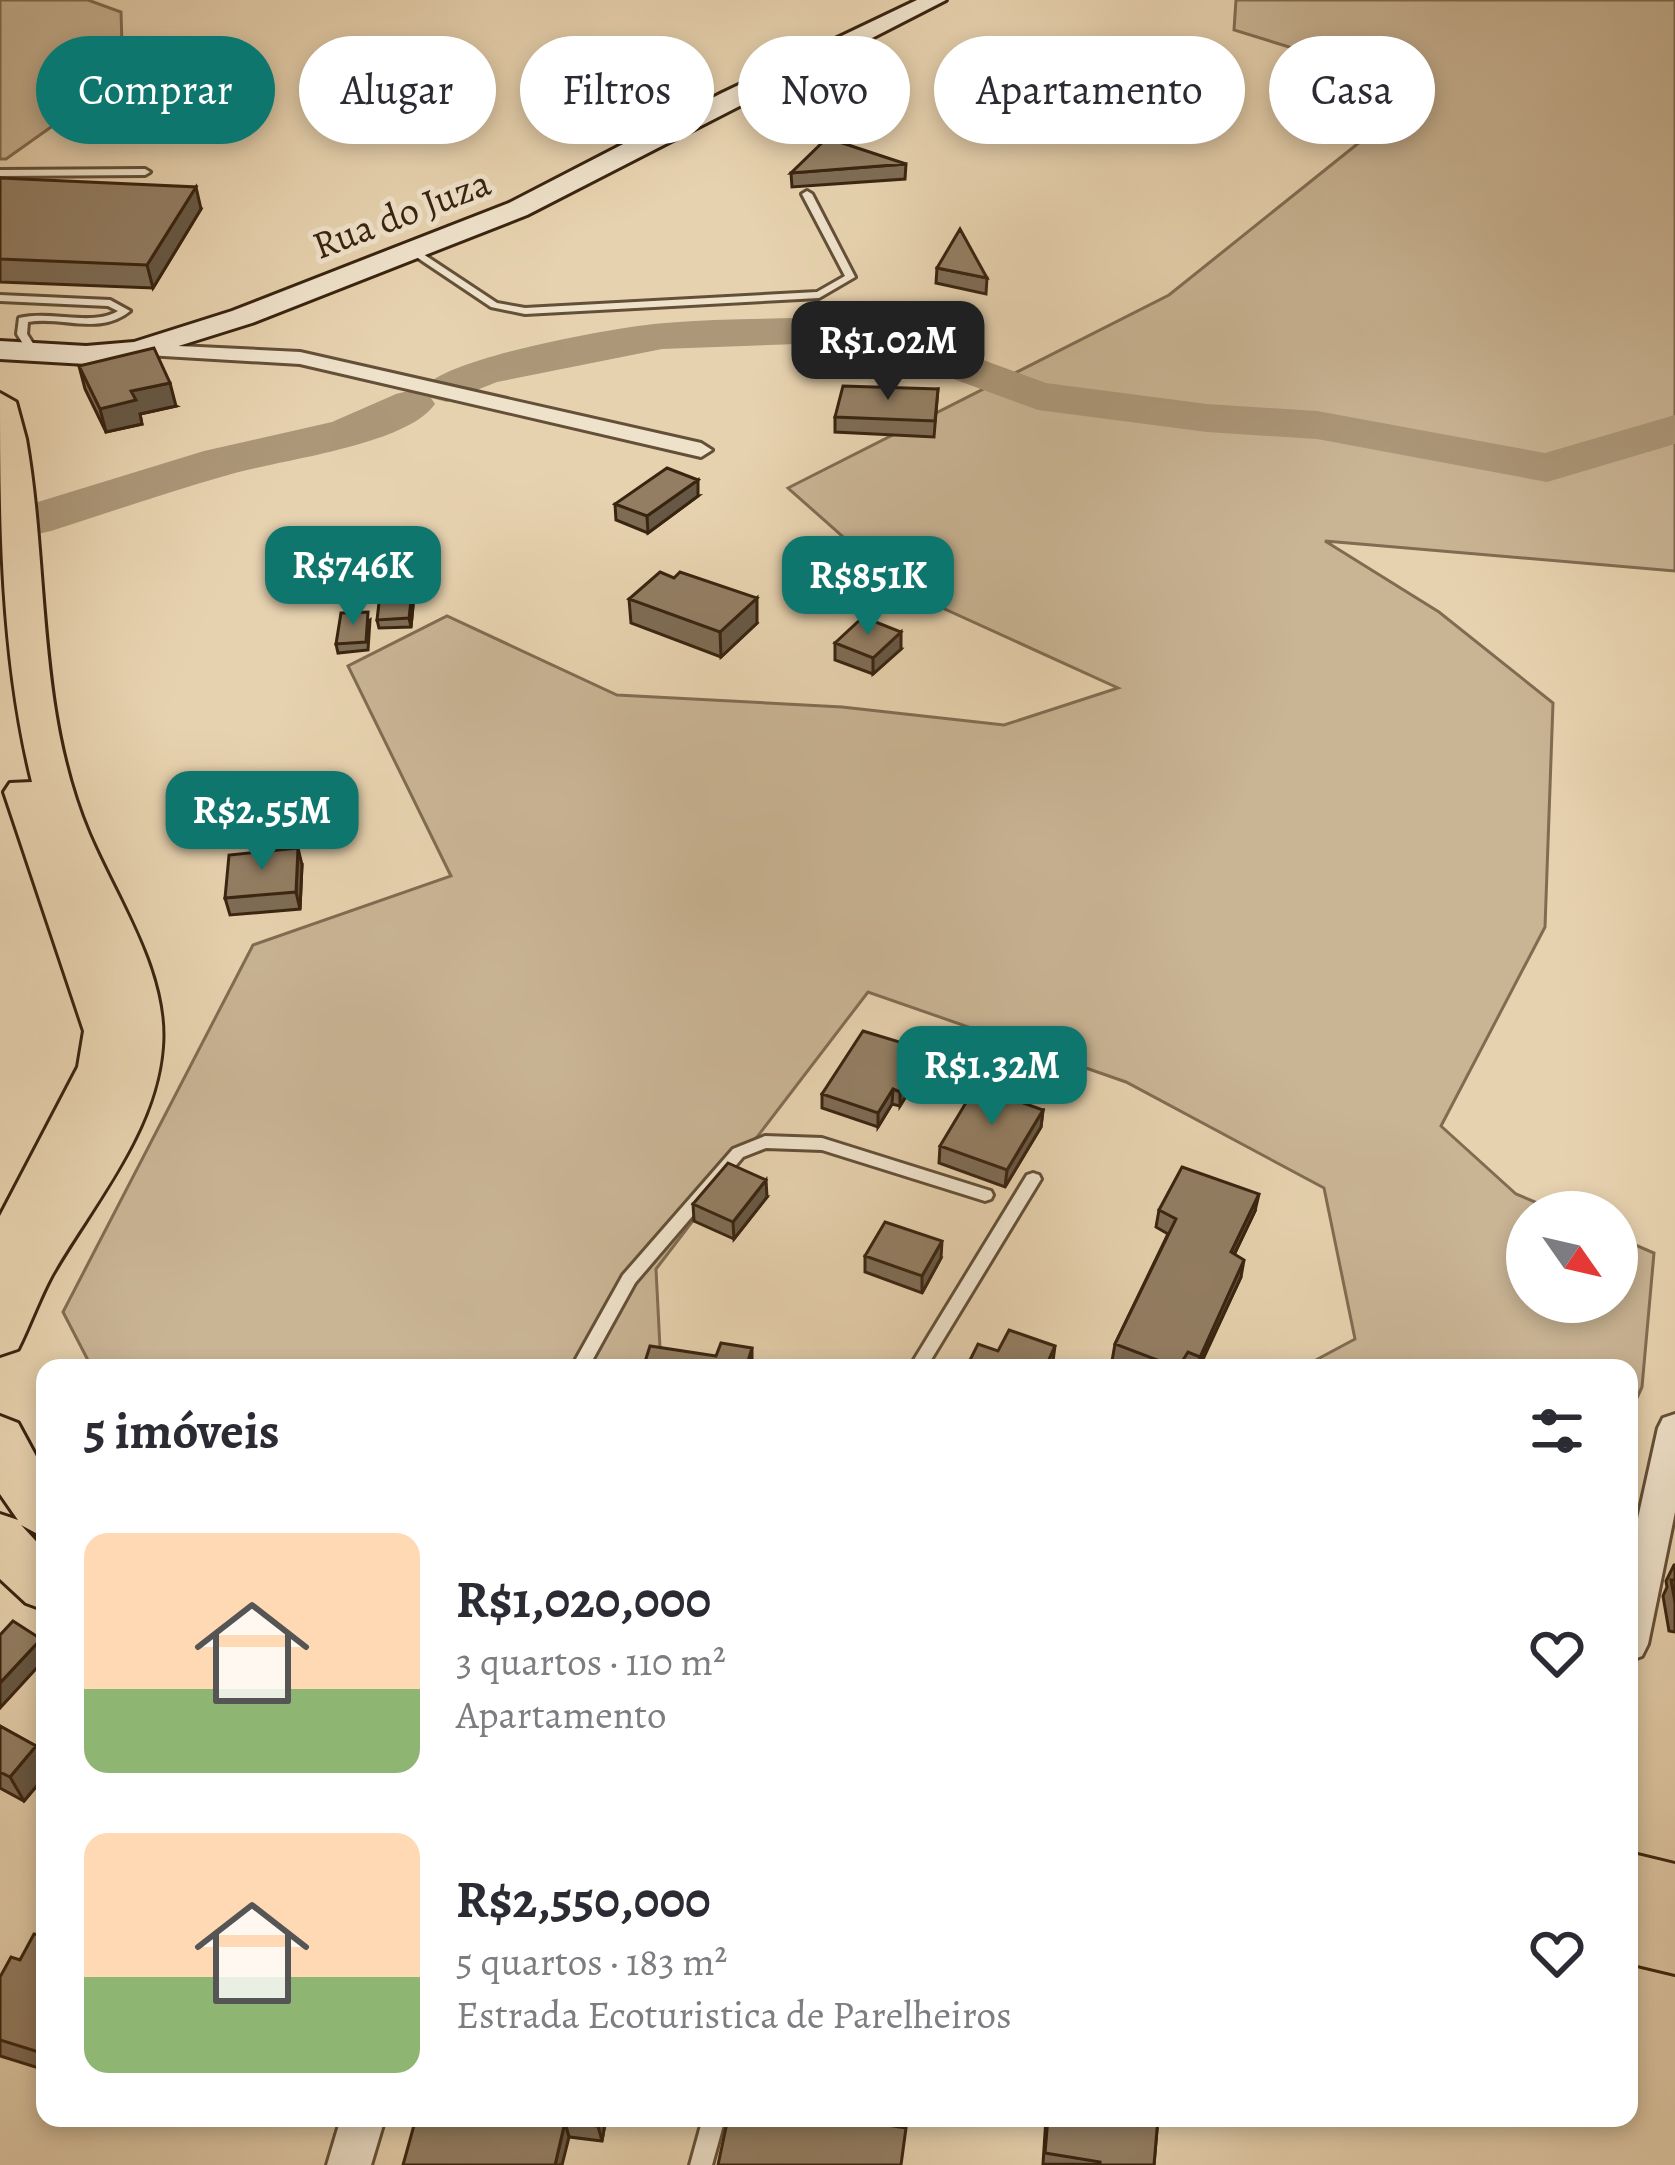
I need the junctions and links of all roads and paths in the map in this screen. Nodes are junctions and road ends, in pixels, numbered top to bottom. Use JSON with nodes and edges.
{"nodes":[{"id":1,"x":935,"y":0,"type":"edge"},
{"id":2,"x":714,"y":108,"type":"edge"},
{"id":3,"x":643,"y":144,"type":"edge"},
{"id":4,"x":145,"y":172,"type":"dead end"},
{"id":5,"x":0,"y":173,"type":"edge"},
{"id":6,"x":807,"y":194,"type":"edge"},
{"id":7,"x":414,"y":252,"type":"junction"},
{"id":8,"x":0,"y":298,"type":"edge"},
{"id":9,"x":0,"y":350,"type":"edge"},
{"id":10,"x":137,"y":350,"type":"junction"},
{"id":11,"x":34,"y":352,"type":"junction"},
{"id":12,"x":0,"y":402,"type":"edge"},
{"id":13,"x":701,"y":450,"type":"dead end"},
{"id":14,"x":0,"y":678,"type":"edge"},
{"id":15,"x":1033,"y":1179,"type":"dead end"},
{"id":16,"x":985,"y":1195,"type":"dead end"},
{"id":17,"x":0,"y":1262,"type":"edge"},
{"id":18,"x":0,"y":1335,"type":"edge"},
{"id":19,"x":584,"y":1359,"type":"edge"},
{"id":20,"x":923,"y":1359,"type":"edge"},
{"id":21,"x":1675,"y":1428,"type":"edge"},
{"id":22,"x":0,"y":1438,"type":"edge"},
{"id":23,"x":36,"y":1503,"type":"edge"},
{"id":24,"x":0,"y":1537,"type":"edge"},
{"id":25,"x":36,"y":1578,"type":"edge"},
{"id":26,"x":1638,"y":1602,"type":"edge"},
{"id":27,"x":1638,"y":1885,"type":"edge"},
{"id":28,"x":1675,"y":1894,"type":"edge"},
{"id":29,"x":1638,"y":1935,"type":"edge"},
{"id":30,"x":1675,"y":1943,"type":"edge"},
{"id":31,"x":360,"y":2127,"type":"edge"},
{"id":32,"x":712,"y":2127,"type":"edge"},
{"id":33,"x":349,"y":2165,"type":"edge"},
{"id":34,"x":701,"y":2165,"type":"edge"}],
"edges":[{"from":1,"to":2,"type":"street","name":"Rua do Juza"},
{"from":3,"to":7,"type":"street","name":"Rua do Juza"},
{"from":4,"to":5,"type":"lane"},
{"from":6,"to":7,"type":"lane"},
{"from":7,"to":10,"type":"street","name":"Rua do Juza"},
{"from":8,"to":11,"type":"lane"},
{"from":9,"to":11,"type":"street","name":"Rua do Juza"},
{"from":10,"to":11,"type":"street","name":"Rua do Juza"},
{"from":10,"to":13,"type":"street"},
{"from":12,"to":18,"type":"main road"},
{"from":14,"to":17,"type":"main road"},
{"from":15,"to":20,"type":"lane"},
{"from":16,"to":19,"type":"lane"},
{"from":21,"to":26,"type":"street"},
{"from":22,"to":23,"type":"main road"},
{"from":24,"to":25,"type":"main road"},
{"from":27,"to":28,"type":"main road"},
{"from":29,"to":30,"type":"main road"},
{"from":31,"to":33,"type":"street"},
{"from":32,"to":34,"type":"lane"}]}
